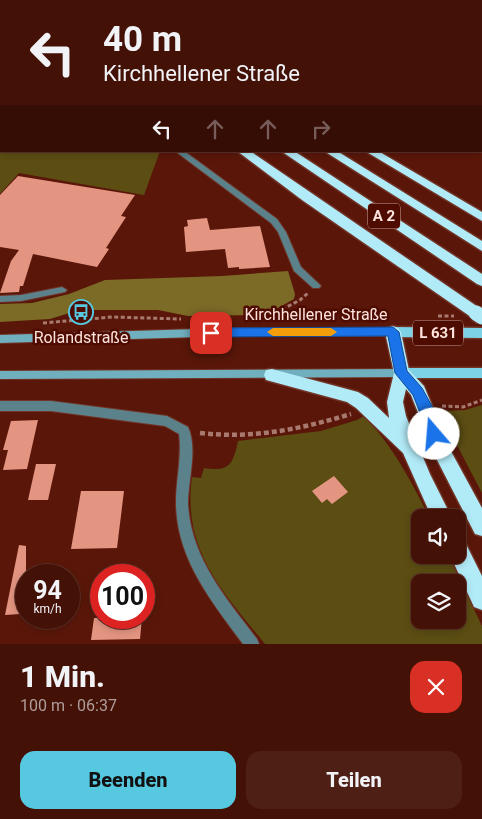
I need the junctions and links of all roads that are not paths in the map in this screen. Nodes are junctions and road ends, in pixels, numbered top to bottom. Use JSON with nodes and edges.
{"nodes":[{"id":1,"x":180,"y":152,"type":"edge"},
{"id":2,"x":243,"y":152,"type":"edge"},
{"id":3,"x":288,"y":152,"type":"edge"},
{"id":4,"x":331,"y":152,"type":"edge"},
{"id":5,"x":372,"y":152,"type":"edge"},
{"id":6,"x":482,"y":217,"type":"edge"},
{"id":7,"x":482,"y":247,"type":"edge"},
{"id":8,"x":482,"y":281,"type":"edge"},
{"id":9,"x":316,"y":286,"type":"road end"},
{"id":10,"x":62,"y":290,"type":"dead end"},
{"id":11,"x":0,"y":299,"type":"edge"},
{"id":12,"x":479,"y":315,"type":"edge"},
{"id":13,"x":393,"y":332,"type":"junction"},
{"id":14,"x":482,"y":333,"type":"edge"},
{"id":15,"x":0,"y":339,"type":"edge"},
{"id":16,"x":402,"y":373,"type":"junction"},
{"id":17,"x":482,"y":373,"type":"edge"},
{"id":18,"x":272,"y":375,"type":"junction"},
{"id":19,"x":0,"y":376,"type":"edge"},
{"id":20,"x":0,"y":406,"type":"edge"},
{"id":21,"x":411,"y":450,"type":"junction"},
{"id":22,"x":438,"y":509,"type":"edge"},
{"id":23,"x":482,"y":527,"type":"edge"},
{"id":24,"x":465,"y":564,"type":"edge"},
{"id":25,"x":482,"y":599,"type":"edge"},
{"id":26,"x":252,"y":644,"type":"edge"}],
"edges":[{"from":1,"to":9,"type":"street"},
{"from":2,"to":12,"type":"highway"},
{"from":3,"to":8,"type":"highway","number":"A 2"},
{"from":4,"to":7,"type":"highway","number":"A 2"},
{"from":5,"to":6,"type":"highway"},
{"from":10,"to":11,"type":"street"},
{"from":13,"to":14,"type":"main road","name":"Kirchhellener Straße","number":"L 631"},
{"from":13,"to":15,"type":"main road","name":"Kirchhellener Straße","number":"L 631"},
{"from":13,"to":16,"type":"highway"},
{"from":16,"to":17,"type":"main road"},
{"from":16,"to":18,"type":"main road"},
{"from":16,"to":21,"type":"highway"},
{"from":16,"to":23,"type":"highway"},
{"from":18,"to":19,"type":"main road"},
{"from":18,"to":21,"type":"highway"},
{"from":20,"to":26,"type":"street"},
{"from":21,"to":22,"type":"highway"},
{"from":24,"to":25,"type":"highway"}]}
